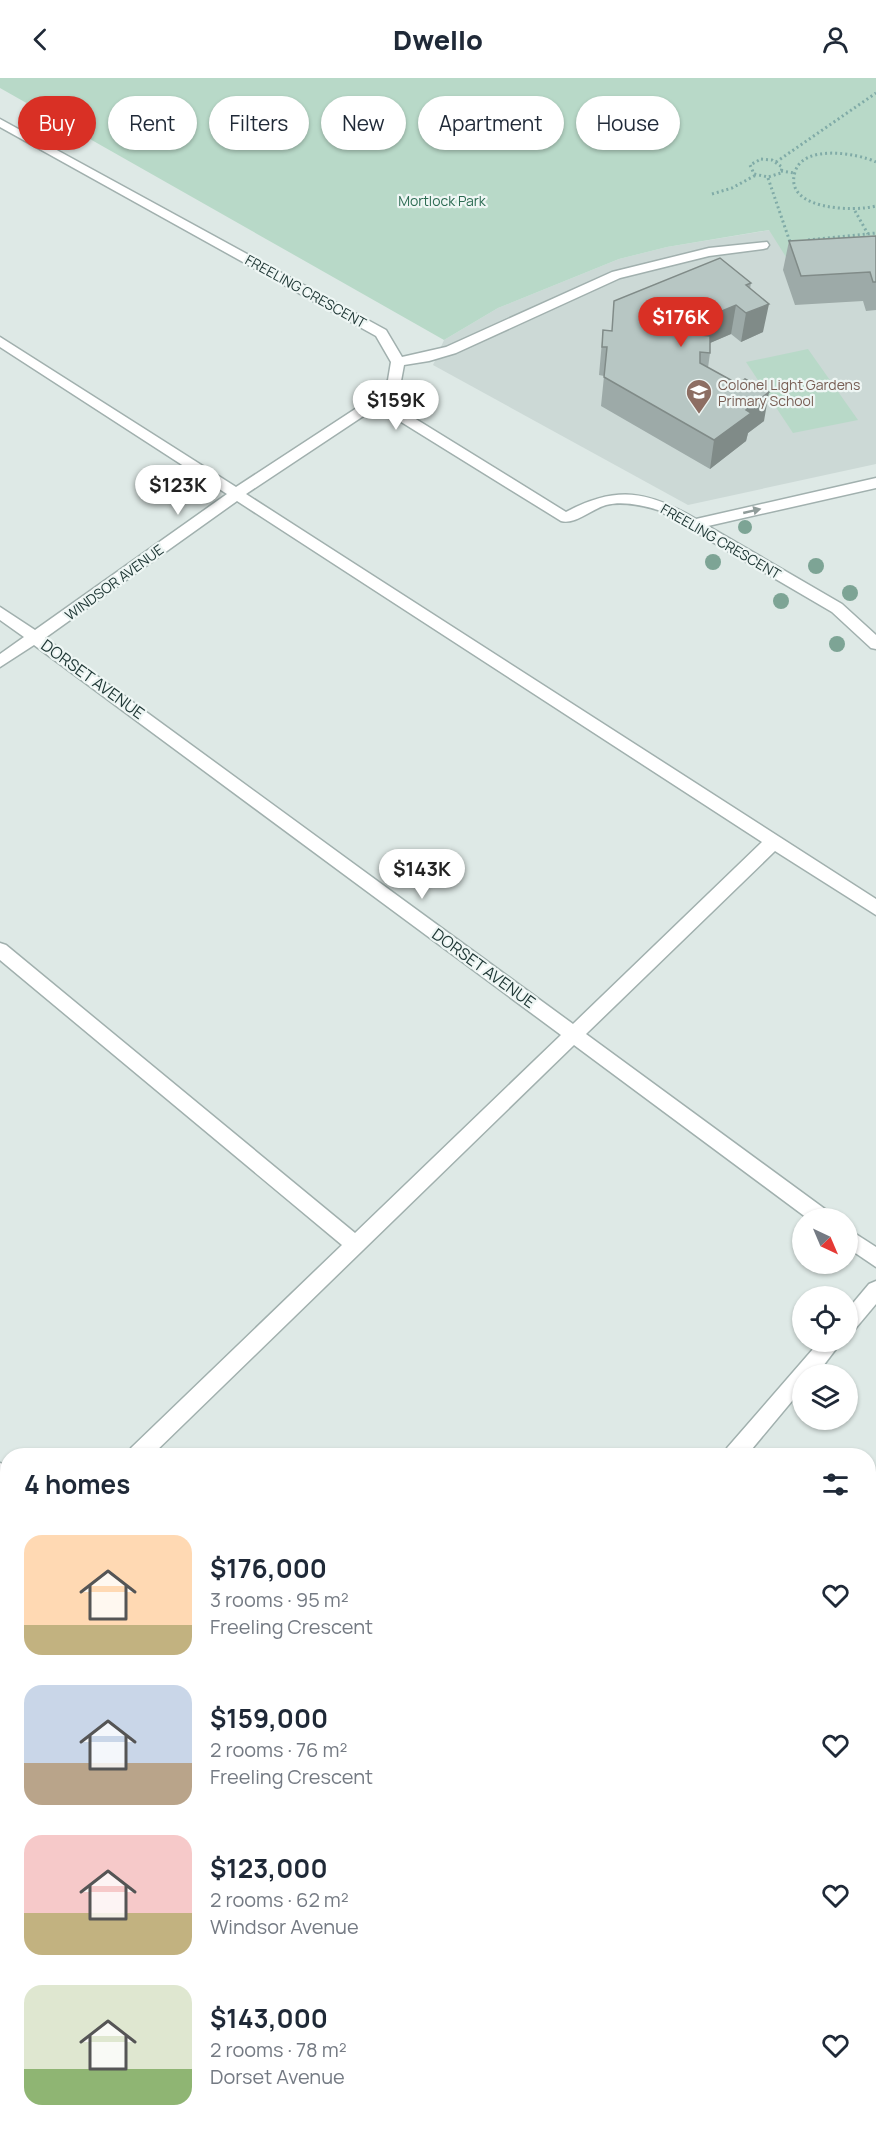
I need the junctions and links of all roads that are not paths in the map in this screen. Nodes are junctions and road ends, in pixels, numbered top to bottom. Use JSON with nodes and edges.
{"nodes":[{"id":1,"x":0,"y":122,"type":"edge"},
{"id":2,"x":763,"y":245,"type":"road end"},
{"id":3,"x":0,"y":341,"type":"edge"},
{"id":4,"x":398,"y":362,"type":"junction"},
{"id":5,"x":377,"y":401,"type":"junction"},
{"id":6,"x":876,"y":483,"type":"edge"},
{"id":7,"x":238,"y":493,"type":"junction"},
{"id":8,"x":694,"y":524,"type":"junction"},
{"id":9,"x":0,"y":612,"type":"edge"},
{"id":10,"x":36,"y":638,"type":"junction"},
{"id":11,"x":876,"y":644,"type":"edge"},
{"id":12,"x":0,"y":662,"type":"edge"},
{"id":13,"x":774,"y":842,"type":"junction"},
{"id":14,"x":876,"y":908,"type":"edge"},
{"id":15,"x":0,"y":950,"type":"edge"},
{"id":16,"x":575,"y":1035,"type":"junction"},
{"id":17,"x":809,"y":1208,"type":"edge"},
{"id":18,"x":858,"y":1244,"type":"edge"},
{"id":19,"x":356,"y":1245,"type":"junction"},
{"id":20,"x":876,"y":1258,"type":"edge"},
{"id":21,"x":876,"y":1290,"type":"edge"},
{"id":22,"x":858,"y":1311,"type":"edge"},
{"id":23,"x":823,"y":1352,"type":"edge"},
{"id":24,"x":812,"y":1364,"type":"edge"},
{"id":25,"x":792,"y":1388,"type":"edge"},
{"id":26,"x":145,"y":1448,"type":"edge"},
{"id":27,"x":740,"y":1448,"type":"edge"}],
"edges":[{"from":1,"to":4,"type":"street","name":"FREELING CRESCENT"},
{"from":2,"to":4,"type":"street"},
{"from":3,"to":7,"type":"street"},
{"from":4,"to":5,"type":"street"},
{"from":5,"to":7,"type":"street","name":"WINDSOR AVENUE"},
{"from":5,"to":8,"type":"street","name":"FREELING CRESCENT"},
{"from":8,"to":6,"type":"street","one_way":true},
{"from":7,"to":10,"type":"street","name":"WINDSOR AVENUE"},
{"from":7,"to":13,"type":"street"},
{"from":8,"to":11,"type":"street","name":"FREELING CRESCENT"},
{"from":9,"to":10,"type":"street","name":"DORSET AVENUE"},
{"from":10,"to":12,"type":"street","name":"WINDSOR AVENUE"},
{"from":10,"to":16,"type":"street","name":"DORSET AVENUE"},
{"from":13,"to":14,"type":"street"},
{"from":13,"to":16,"type":"street"},
{"from":15,"to":19,"type":"street"},
{"from":16,"to":17,"type":"street","name":"DORSET AVENUE"},
{"from":16,"to":19,"type":"street"},
{"from":18,"to":20,"type":"street"},
{"from":19,"to":26,"type":"street"},
{"from":21,"to":22,"type":"street"},
{"from":23,"to":24,"type":"street"},
{"from":25,"to":27,"type":"street"}]}
